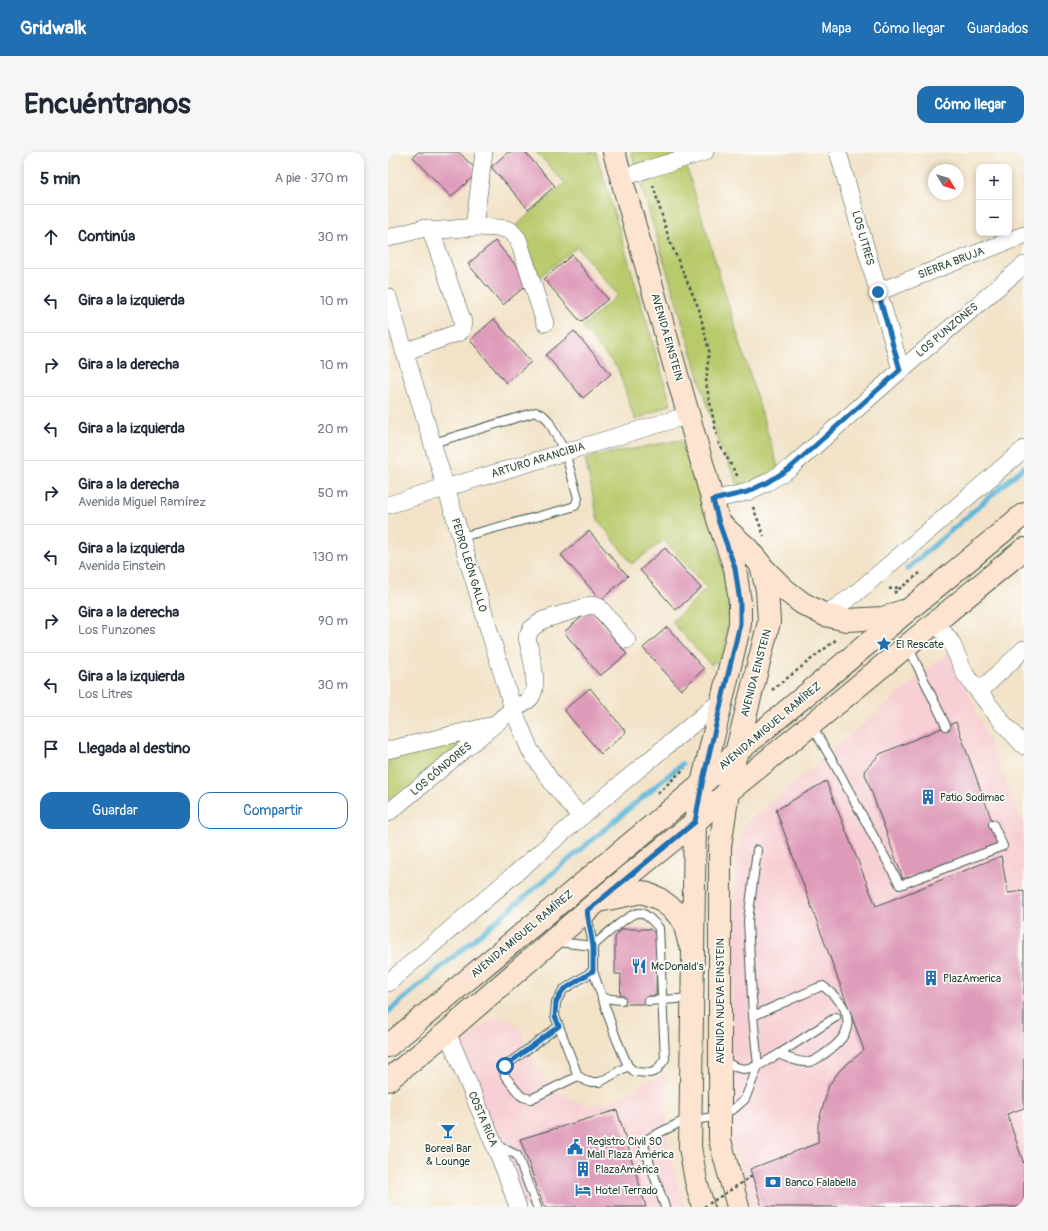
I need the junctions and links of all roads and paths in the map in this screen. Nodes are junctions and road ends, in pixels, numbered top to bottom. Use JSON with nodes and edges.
{"nodes":[{"id":1,"x":484,"y":152,"type":"edge"},
{"id":2,"x":614,"y":152,"type":"edge"},
{"id":3,"x":705,"y":152,"type":"edge"},
{"id":4,"x":838,"y":152,"type":"edge"},
{"id":5,"x":648,"y":169,"type":"junction"},
{"id":6,"x":621,"y":178,"type":"junction"},
{"id":7,"x":474,"y":228,"type":"junction"},
{"id":8,"x":431,"y":231,"type":"junction"},
{"id":9,"x":1024,"y":235,"type":"edge"},
{"id":10,"x":388,"y":238,"type":"edge"},
{"id":11,"x":1024,"y":265,"type":"edge"},
{"id":12,"x":878,"y":292,"type":"junction"},
{"id":13,"x":388,"y":298,"type":"edge"},
{"id":14,"x":544,"y":323,"type":"dead end"},
{"id":15,"x":404,"y":352,"type":"junction"},
{"id":16,"x":900,"y":370,"type":"junction"},
{"id":17,"x":689,"y":415,"type":"junction"},
{"id":18,"x":433,"y":443,"type":"junction"},
{"id":19,"x":1024,"y":449,"type":"edge"},
{"id":20,"x":564,"y":452,"type":"junction"},
{"id":21,"x":446,"y":488,"type":"junction"},
{"id":22,"x":747,"y":492,"type":"junction"},
{"id":23,"x":713,"y":500,"type":"junction"},
{"id":24,"x":388,"y":506,"type":"edge"},
{"id":25,"x":1024,"y":514,"type":"edge"},
{"id":26,"x":719,"y":523,"type":"junction"},
{"id":27,"x":461,"y":537,"type":"junction"},
{"id":28,"x":765,"y":539,"type":"dead end"},
{"id":29,"x":1024,"y":549,"type":"edge"},
{"id":30,"x":761,"y":565,"type":"junction"},
{"id":31,"x":900,"y":587,"type":"dead end"},
{"id":32,"x":885,"y":589,"type":"dead end"},
{"id":33,"x":912,"y":607,"type":"junction"},
{"id":34,"x":825,"y":615,"type":"junction"},
{"id":35,"x":936,"y":622,"type":"junction"},
{"id":36,"x":627,"y":640,"type":"dead end"},
{"id":37,"x":908,"y":645,"type":"junction"},
{"id":38,"x":1024,"y":650,"type":"edge"},
{"id":39,"x":979,"y":692,"type":"junction"},
{"id":40,"x":723,"y":700,"type":"junction"},
{"id":41,"x":513,"y":709,"type":"junction"},
{"id":42,"x":493,"y":725,"type":"junction"},
{"id":43,"x":811,"y":725,"type":"junction"},
{"id":44,"x":946,"y":726,"type":"dead end"},
{"id":45,"x":1024,"y":746,"type":"edge"},
{"id":46,"x":388,"y":750,"type":"edge"},
{"id":47,"x":736,"y":753,"type":"junction"},
{"id":48,"x":702,"y":784,"type":"junction"},
{"id":49,"x":728,"y":792,"type":"junction"},
{"id":50,"x":388,"y":813,"type":"edge"},
{"id":51,"x":581,"y":817,"type":"junction"},
{"id":52,"x":695,"y":822,"type":"junction"},
{"id":53,"x":993,"y":824,"type":"dead end"},
{"id":54,"x":758,"y":850,"type":"dead end"},
{"id":55,"x":592,"y":906,"type":"junction"},
{"id":56,"x":552,"y":942,"type":"junction"},
{"id":57,"x":593,"y":946,"type":"junction"},
{"id":58,"x":693,"y":956,"type":"junction"},
{"id":59,"x":593,"y":971,"type":"junction"},
{"id":60,"x":388,"y":983,"type":"edge"},
{"id":61,"x":602,"y":998,"type":"junction"},
{"id":62,"x":692,"y":998,"type":"junction"},
{"id":63,"x":621,"y":1000,"type":"dead end"},
{"id":64,"x":663,"y":1000,"type":"junction"},
{"id":65,"x":648,"y":1001,"type":"dead end"},
{"id":66,"x":753,"y":1016,"type":"junction"},
{"id":67,"x":836,"y":1017,"type":"dead end"},
{"id":68,"x":559,"y":1026,"type":"junction"},
{"id":69,"x":447,"y":1032,"type":"junction"},
{"id":70,"x":388,"y":1046,"type":"edge"},
{"id":71,"x":779,"y":1054,"type":"junction"},
{"id":72,"x":720,"y":1058,"type":"junction"},
{"id":73,"x":628,"y":1066,"type":"junction"},
{"id":74,"x":758,"y":1066,"type":"junction"},
{"id":75,"x":578,"y":1076,"type":"junction"},
{"id":76,"x":388,"y":1080,"type":"edge"},
{"id":77,"x":720,"y":1116,"type":"junction"},
{"id":78,"x":690,"y":1120,"type":"junction"},
{"id":79,"x":494,"y":1143,"type":"junction"},
{"id":80,"x":752,"y":1176,"type":"dead end"},
{"id":81,"x":518,"y":1207,"type":"edge"},
{"id":82,"x":537,"y":1207,"type":"edge"},
{"id":83,"x":665,"y":1207,"type":"edge"},
{"id":84,"x":703,"y":1207,"type":"edge"},
{"id":85,"x":738,"y":1207,"type":"edge"}],
"edges":[{"from":1,"to":7,"type":"street"},
{"from":2,"to":6,"type":"main road","name":"AVENIDA EINSTEIN"},
{"from":3,"to":5,"type":"street"},
{"from":4,"to":12,"type":"street","name":"LOS LITRES"},
{"from":5,"to":6,"type":"street"},
{"from":5,"to":22,"type":"path"},
{"from":6,"to":17,"type":"main road","name":"AVENIDA EINSTEIN"},
{"from":7,"to":8,"type":"street"},
{"from":7,"to":14,"type":"street"},
{"from":8,"to":10,"type":"street"},
{"from":8,"to":15,"type":"street"},
{"from":9,"to":12,"type":"street","name":"SIERRA BRUJA"},
{"from":11,"to":16,"type":"street","name":"LOS PUNZONES"},
{"from":12,"to":16,"type":"street","name":"LOS LITRES"},
{"from":13,"to":15,"type":"street","name":"PEDRO LEÓN GALLO"},
{"from":15,"to":18,"type":"street","name":"PEDRO LEÓN GALLO"},
{"from":16,"to":22,"type":"street","name":"LOS PUNZONES"},
{"from":17,"to":20,"type":"street","name":"ARTURO ARANCIBIA"},
{"from":17,"to":23,"type":"main road","name":"AVENIDA EINSTEIN"},
{"from":18,"to":20,"type":"lane"},
{"from":18,"to":21,"type":"street","name":"PEDRO LEÓN GALLO"},
{"from":19,"to":34,"type":"street"},
{"from":20,"to":21,"type":"street","name":"ARTURO ARANCIBIA"},
{"from":20,"to":27,"type":"lane"},
{"from":21,"to":24,"type":"street","name":"ARTURO ARANCIBIA"},
{"from":21,"to":27,"type":"street","name":"PEDRO LEÓN GALLO"},
{"from":22,"to":23,"type":"street","name":"LOS PUNZONES"},
{"from":22,"to":28,"type":"path"},
{"from":23,"to":26,"type":"main road","name":"AVENIDA EINSTEIN"},
{"from":25,"to":33,"type":"main road","name":"AVENIDA MIGUEL RAMÍREZ"},
{"from":26,"to":30,"type":"main road","name":"AVENIDA EINSTEIN"},
{"from":26,"to":40,"type":"main road","name":"AVENIDA EINSTEIN"},
{"from":27,"to":41,"type":"street","name":"PEDRO LEÓN GALLO"},
{"from":29,"to":35,"type":"main road"},
{"from":30,"to":34,"type":"main road"},
{"from":30,"to":47,"type":"main road","name":"AVENIDA EINSTEIN"},
{"from":31,"to":32,"type":"path"},
{"from":33,"to":34,"type":"main road"},
{"from":33,"to":47,"type":"main road","name":"AVENIDA MIGUEL RAMÍREZ"},
{"from":35,"to":37,"type":"main road"},
{"from":35,"to":39,"type":"street"},
{"from":36,"to":41,"type":"street","name":"LOS CÓNDORES"},
{"from":37,"to":43,"type":"main road"},
{"from":37,"to":44,"type":"lane"},
{"from":38,"to":39,"type":"street"},
{"from":39,"to":45,"type":"street"},
{"from":40,"to":48,"type":"main road","name":"AVENIDA EINSTEIN"},
{"from":40,"to":51,"type":"street"},
{"from":41,"to":42,"type":"street","name":"LOS CÓNDORES"},
{"from":41,"to":51,"type":"street","name":"PEDRO LEÓN GALLO"},
{"from":42,"to":46,"type":"street","name":"LOS CÓNDORES"},
{"from":42,"to":50,"type":"street","name":"LOS CÓNDORES"},
{"from":43,"to":49,"type":"main road"},
{"from":43,"to":53,"type":"lane"},
{"from":47,"to":48,"type":"main road","name":"AVENIDA MIGUEL RAMÍREZ"},
{"from":47,"to":49,"type":"main road","name":"AVENIDA EINSTEIN"},
{"from":48,"to":52,"type":"main road","name":"AVENIDA EINSTEIN"},
{"from":48,"to":70,"type":"main road","name":"AVENIDA MIGUEL RAMÍREZ"},
{"from":49,"to":52,"type":"main road"},
{"from":49,"to":72,"type":"main road","name":"AVENIDA NUEVA EINSTEIN"},
{"from":51,"to":60,"type":"street"},
{"from":52,"to":55,"type":"main road"},
{"from":52,"to":58,"type":"main road"},
{"from":54,"to":66,"type":"lane"},
{"from":55,"to":56,"type":"main road"},
{"from":55,"to":57,"type":"lane"},
{"from":55,"to":58,"type":"main road"},
{"from":56,"to":57,"type":"lane"},
{"from":56,"to":69,"type":"main road"},
{"from":57,"to":59,"type":"lane"},
{"from":57,"to":64,"type":"lane"},
{"from":58,"to":62,"type":"main road"},
{"from":59,"to":61,"type":"lane"},
{"from":59,"to":68,"type":"lane"},
{"from":61,"to":63,"type":"lane"},
{"from":61,"to":73,"type":"lane"},
{"from":62,"to":64,"type":"lane"},
{"from":62,"to":78,"type":"main road"},
{"from":64,"to":65,"type":"lane"},
{"from":64,"to":73,"type":"lane"},
{"from":66,"to":71,"type":"lane"},
{"from":66,"to":74,"type":"lane"},
{"from":67,"to":71,"type":"lane"},
{"from":68,"to":75,"type":"lane"},
{"from":68,"to":75,"type":"lane"},
{"from":69,"to":76,"type":"main road"},
{"from":69,"to":79,"type":"street","name":"COSTA RICA"},
{"from":71,"to":74,"type":"lane"},
{"from":72,"to":74,"type":"lane"},
{"from":72,"to":77,"type":"main road","name":"AVENIDA NUEVA EINSTEIN"},
{"from":73,"to":75,"type":"lane"},
{"from":74,"to":77,"type":"lane"},
{"from":77,"to":78,"type":"lane"},
{"from":77,"to":85,"type":"main road","name":"AVENIDA NUEVA EINSTEIN"},
{"from":78,"to":83,"type":"lane"},
{"from":78,"to":84,"type":"main road"},
{"from":79,"to":81,"type":"street","name":"COSTA RICA"},
{"from":79,"to":82,"type":"lane"},
{"from":80,"to":84,"type":"path","bridge":true}]}
